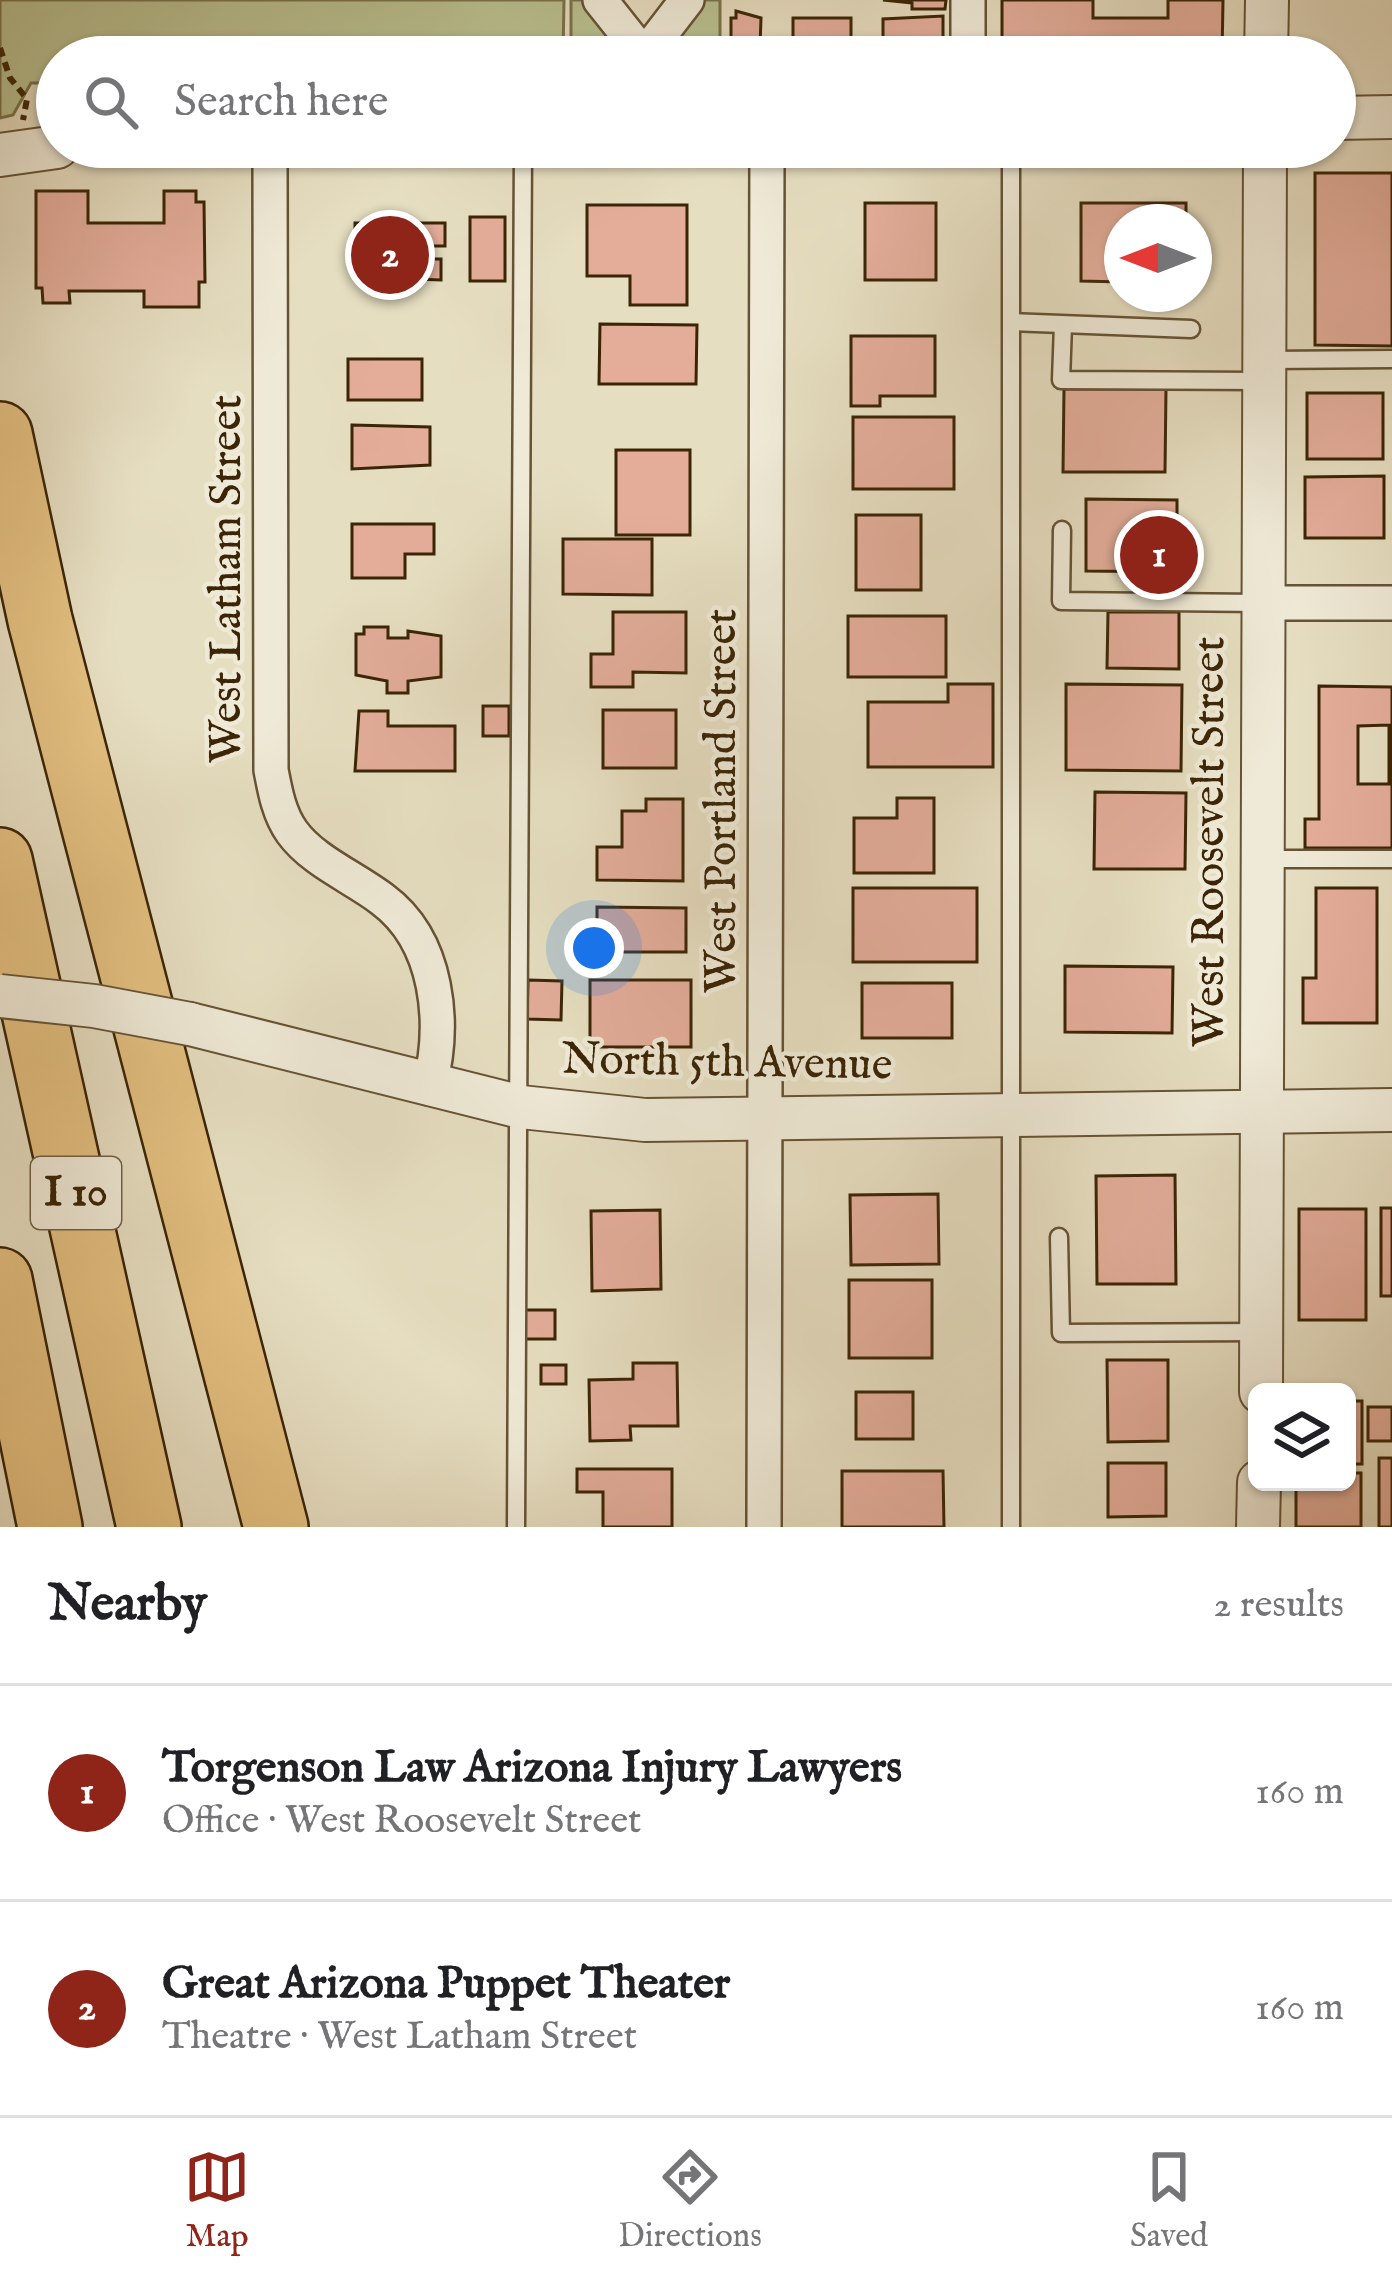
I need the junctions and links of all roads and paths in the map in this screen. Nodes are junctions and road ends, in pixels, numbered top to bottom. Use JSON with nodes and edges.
{"nodes":[{"id":1,"x":600,"y":0,"type":"edge"},
{"id":2,"x":687,"y":0,"type":"edge"},
{"id":3,"x":968,"y":0,"type":"edge"},
{"id":4,"x":1267,"y":0,"type":"edge"},
{"id":5,"x":633,"y":36,"type":"edge"},
{"id":6,"x":655,"y":36,"type":"edge"},
{"id":7,"x":968,"y":36,"type":"edge"},
{"id":8,"x":1266,"y":36,"type":"edge"},
{"id":9,"x":0,"y":48,"type":"edge"},
{"id":10,"x":28,"y":99,"type":"dead end"},
{"id":11,"x":1392,"y":117,"type":"edge"},
{"id":12,"x":1356,"y":118,"type":"edge"},
{"id":13,"x":36,"y":150,"type":"edge"},
{"id":14,"x":0,"y":155,"type":"edge"},
{"id":15,"x":270,"y":168,"type":"edge"},
{"id":16,"x":524,"y":168,"type":"edge"},
{"id":17,"x":767,"y":168,"type":"edge"},
{"id":18,"x":1011,"y":168,"type":"edge"},
{"id":19,"x":1265,"y":168,"type":"edge"},
{"id":20,"x":1012,"y":322,"type":"junction"},
{"id":21,"x":1063,"y":325,"type":"junction"},
{"id":22,"x":1191,"y":328,"type":"dead end"},
{"id":23,"x":1392,"y":359,"type":"edge"},
{"id":24,"x":1265,"y":370,"type":"junction"},
{"id":25,"x":0,"y":434,"type":"edge"},
{"id":26,"x":1062,"y":530,"type":"dead end"},
{"id":27,"x":1260,"y":603,"type":"junction"},
{"id":28,"x":1392,"y":603,"type":"edge"},
{"id":29,"x":1261,"y":859,"type":"junction"},
{"id":30,"x":1392,"y":859,"type":"edge"},
{"id":31,"x":0,"y":860,"type":"edge"},
{"id":32,"x":0,"y":996,"type":"edge"},
{"id":33,"x":429,"y":1088,"type":"junction"},
{"id":34,"x":520,"y":1107,"type":"junction"},
{"id":35,"x":1392,"y":1110,"type":"edge"},
{"id":36,"x":1261,"y":1115,"type":"junction"},
{"id":37,"x":1011,"y":1117,"type":"junction"},
{"id":38,"x":766,"y":1120,"type":"junction"},
{"id":39,"x":1059,"y":1238,"type":"dead end"},
{"id":40,"x":0,"y":1280,"type":"edge"},
{"id":41,"x":1261,"y":1332,"type":"junction"},
{"id":42,"x":1261,"y":1383,"type":"edge"},
{"id":43,"x":1259,"y":1491,"type":"edge"},
{"id":44,"x":50,"y":1527,"type":"edge"},
{"id":45,"x":148,"y":1527,"type":"edge"},
{"id":46,"x":276,"y":1527,"type":"edge"},
{"id":47,"x":516,"y":1527,"type":"edge"},
{"id":48,"x":764,"y":1527,"type":"edge"},
{"id":49,"x":1011,"y":1527,"type":"edge"},
{"id":50,"x":1258,"y":1527,"type":"edge"}],
"edges":[{"from":1,"to":5,"type":"street"},
{"from":2,"to":6,"type":"street"},
{"from":3,"to":7,"type":"street"},
{"from":4,"to":8,"type":"street"},
{"from":9,"to":10,"type":"path"},
{"from":11,"to":12,"type":"street"},
{"from":13,"to":14,"type":"street"},
{"from":15,"to":33,"type":"street","name":"West Latham Street"},
{"from":16,"to":34,"type":"lane"},
{"from":17,"to":38,"type":"street","name":"West Portland Street"},
{"from":18,"to":20,"type":"lane"},
{"from":19,"to":24,"type":"street","name":"West Roosevelt Street"},
{"from":20,"to":21,"type":"lane"},
{"from":20,"to":37,"type":"lane"},
{"from":21,"to":22,"type":"lane"},
{"from":21,"to":24,"type":"lane"},
{"from":23,"to":24,"type":"lane"},
{"from":24,"to":27,"type":"street","name":"West Roosevelt Street"},
{"from":25,"to":46,"type":"highway"},
{"from":26,"to":27,"type":"lane"},
{"from":27,"to":28,"type":"street"},
{"from":27,"to":29,"type":"street","name":"West Roosevelt Street"},
{"from":29,"to":30,"type":"lane"},
{"from":29,"to":36,"type":"street","name":"West Roosevelt Street"},
{"from":31,"to":45,"type":"highway","number":"I 10"},
{"from":32,"to":33,"type":"street","name":"North 5th Avenue","bridge":true},
{"from":33,"to":34,"type":"street","name":"North 5th Avenue"},
{"from":34,"to":38,"type":"street","name":"North 5th Avenue"},
{"from":34,"to":47,"type":"lane"},
{"from":35,"to":36,"type":"street","name":"North 5th Avenue"},
{"from":36,"to":37,"type":"street","name":"North 5th Avenue"},
{"from":36,"to":41,"type":"street","name":"West Roosevelt Street"},
{"from":37,"to":38,"type":"street","name":"North 5th Avenue"},
{"from":37,"to":49,"type":"lane"},
{"from":38,"to":48,"type":"street","name":"West Portland Street"},
{"from":39,"to":41,"type":"lane"},
{"from":40,"to":44,"type":"highway"},
{"from":41,"to":42,"type":"street","name":"West Roosevelt Street"},
{"from":43,"to":50,"type":"street"}]}
